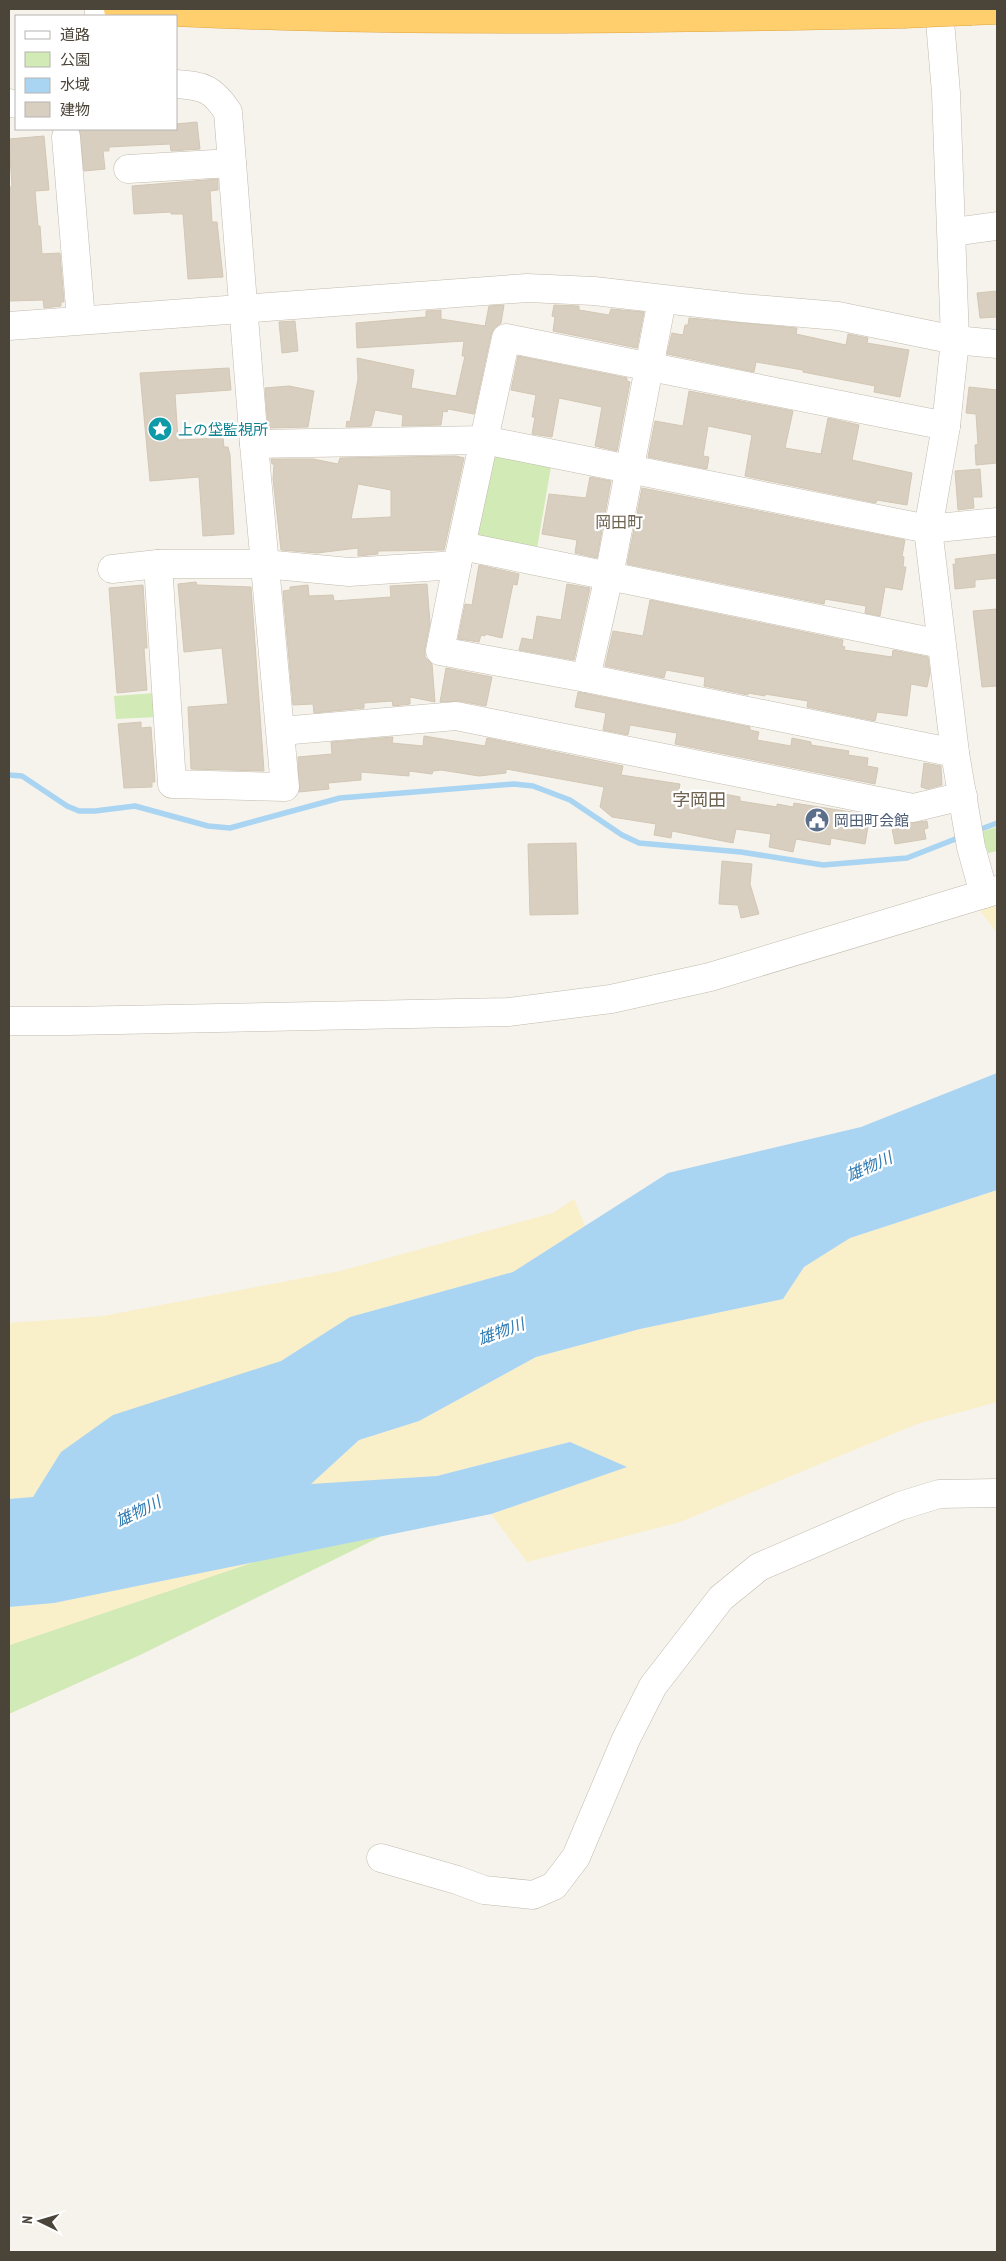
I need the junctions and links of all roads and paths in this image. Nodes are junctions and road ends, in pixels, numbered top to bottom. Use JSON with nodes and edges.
{"nodes":[{"id":1,"x":128,"y":9,"type":"edge"},
{"id":2,"x":938,"y":9,"type":"edge"},
{"id":3,"x":984,"y":11,"type":"edge"},
{"id":4,"x":178,"y":84,"type":"edge"},
{"id":5,"x":66,"y":137,"type":"dead end"},
{"id":6,"x":232,"y":163,"type":"junction"},
{"id":7,"x":128,"y":169,"type":"dead end"},
{"id":8,"x":997,"y":226,"type":"edge"},
{"id":9,"x":952,"y":232,"type":"junction"},
{"id":10,"x":662,"y":300,"type":"junction"},
{"id":11,"x":243,"y":308,"type":"junction"},
{"id":12,"x":81,"y":320,"type":"junction"},
{"id":13,"x":9,"y":326,"type":"edge"},
{"id":14,"x":956,"y":340,"type":"junction"},
{"id":15,"x":997,"y":344,"type":"edge"},
{"id":16,"x":650,"y":366,"type":"junction"},
{"id":17,"x":946,"y":426,"type":"junction"},
{"id":18,"x":484,"y":440,"type":"junction"},
{"id":19,"x":254,"y":444,"type":"junction"},
{"id":20,"x":629,"y":469,"type":"junction"},
{"id":21,"x":997,"y":522,"type":"edge"},
{"id":22,"x":928,"y":529,"type":"junction"},
{"id":23,"x":460,"y":555,"type":"junction"},
{"id":24,"x":158,"y":564,"type":"junction"},
{"id":25,"x":264,"y":564,"type":"junction"},
{"id":26,"x":112,"y":570,"type":"dead end"},
{"id":27,"x":609,"y":576,"type":"junction"},
{"id":28,"x":941,"y":644,"type":"junction"},
{"id":29,"x":586,"y":678,"type":"junction"},
{"id":30,"x":281,"y":731,"type":"junction"},
{"id":31,"x":955,"y":753,"type":"junction"},
{"id":32,"x":963,"y":796,"type":"junction"},
{"id":33,"x":989,"y":882,"type":"edge"},
{"id":34,"x":9,"y":1021,"type":"edge"},
{"id":35,"x":997,"y":1493,"type":"edge"},
{"id":36,"x":381,"y":1858,"type":"dead end"}],
"edges":[{"from":1,"to":3,"type":"highway","bridge":true},
{"from":2,"to":9,"type":"street"},
{"from":4,"to":6,"type":"street"},
{"from":5,"to":12,"type":"street"},
{"from":6,"to":7,"type":"street"},
{"from":6,"to":11,"type":"street"},
{"from":8,"to":9,"type":"street"},
{"from":9,"to":14,"type":"street"},
{"from":10,"to":11,"type":"street"},
{"from":10,"to":14,"type":"street"},
{"from":10,"to":16,"type":"street"},
{"from":11,"to":12,"type":"street"},
{"from":11,"to":19,"type":"street"},
{"from":12,"to":13,"type":"street"},
{"from":14,"to":15,"type":"street"},
{"from":14,"to":17,"type":"street"},
{"from":16,"to":17,"type":"street"},
{"from":16,"to":18,"type":"street"},
{"from":16,"to":20,"type":"street"},
{"from":17,"to":22,"type":"street"},
{"from":18,"to":19,"type":"street"},
{"from":18,"to":20,"type":"street"},
{"from":18,"to":23,"type":"street"},
{"from":19,"to":25,"type":"street"},
{"from":20,"to":22,"type":"street"},
{"from":20,"to":27,"type":"street"},
{"from":21,"to":22,"type":"street"},
{"from":22,"to":28,"type":"street"},
{"from":23,"to":25,"type":"street"},
{"from":23,"to":27,"type":"street"},
{"from":23,"to":29,"type":"street"},
{"from":24,"to":25,"type":"street"},
{"from":24,"to":26,"type":"street"},
{"from":24,"to":30,"type":"street"},
{"from":25,"to":30,"type":"street"},
{"from":27,"to":28,"type":"street"},
{"from":27,"to":29,"type":"street"},
{"from":28,"to":31,"type":"street"},
{"from":29,"to":31,"type":"street"},
{"from":30,"to":32,"type":"street"},
{"from":31,"to":32,"type":"street"},
{"from":32,"to":33,"type":"street"},
{"from":33,"to":34,"type":"street"},
{"from":35,"to":36,"type":"street"}]}
